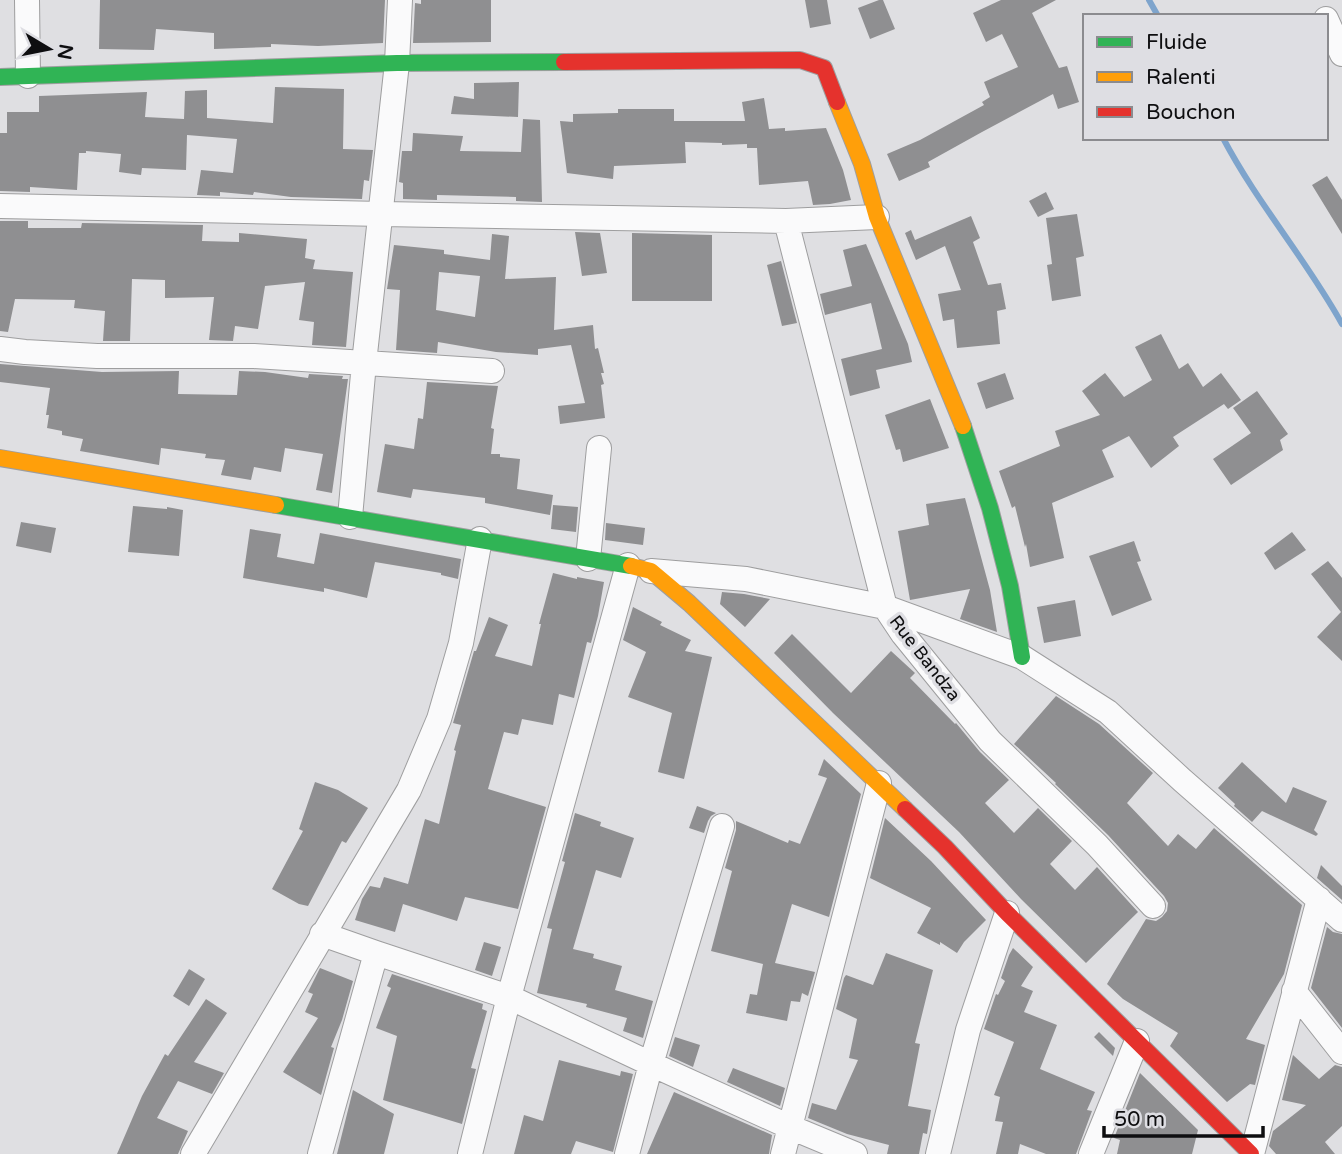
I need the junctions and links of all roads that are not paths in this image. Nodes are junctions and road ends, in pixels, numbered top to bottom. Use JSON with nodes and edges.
{"nodes":[{"id":1,"x":27,"y":0,"type":"edge"},
{"id":2,"x":400,"y":0,"type":"edge"},
{"id":3,"x":1328,"y":22,"type":"edge"},
{"id":4,"x":1342,"y":54,"type":"edge"},
{"id":5,"x":397,"y":63,"type":"junction"},
{"id":6,"x":0,"y":76,"type":"edge"},
{"id":7,"x":28,"y":76,"type":"junction"},
{"id":8,"x":0,"y":206,"type":"edge"},
{"id":9,"x":382,"y":214,"type":"junction"},
{"id":10,"x":877,"y":217,"type":"junction"},
{"id":11,"x":786,"y":221,"type":"junction"},
{"id":12,"x":0,"y":349,"type":"edge"},
{"id":13,"x":364,"y":363,"type":"junction"},
{"id":14,"x":492,"y":371,"type":"dead end"},
{"id":15,"x":599,"y":448,"type":"dead end"},
{"id":16,"x":0,"y":458,"type":"edge"},
{"id":17,"x":350,"y":517,"type":"junction"},
{"id":18,"x":480,"y":539,"type":"junction"},
{"id":19,"x":588,"y":559,"type":"junction"},
{"id":20,"x":639,"y":568,"type":"junction"},
{"id":21,"x":885,"y":607,"type":"junction"},
{"id":22,"x":1022,"y":657,"type":"junction"},
{"id":23,"x":879,"y":783,"type":"junction"},
{"id":24,"x":722,"y":826,"type":"dead end"},
{"id":25,"x":1319,"y":899,"type":"junction"},
{"id":26,"x":1153,"y":906,"type":"dead end"},
{"id":27,"x":1007,"y":912,"type":"junction"},
{"id":28,"x":1342,"y":920,"type":"edge"},
{"id":29,"x":322,"y":934,"type":"junction"},
{"id":30,"x":376,"y":954,"type":"junction"},
{"id":31,"x":1294,"y":991,"type":"junction"},
{"id":32,"x":509,"y":997,"type":"junction"},
{"id":33,"x":1138,"y":1041,"type":"junction"},
{"id":34,"x":1342,"y":1052,"type":"edge"},
{"id":35,"x":651,"y":1065,"type":"junction"},
{"id":36,"x":790,"y":1127,"type":"junction"},
{"id":37,"x":192,"y":1154,"type":"edge"},
{"id":38,"x":320,"y":1154,"type":"edge"},
{"id":39,"x":471,"y":1154,"type":"edge"},
{"id":40,"x":628,"y":1154,"type":"edge"},
{"id":41,"x":783,"y":1154,"type":"edge"},
{"id":42,"x":855,"y":1154,"type":"edge"},
{"id":43,"x":938,"y":1154,"type":"edge"},
{"id":44,"x":1091,"y":1154,"type":"edge"},
{"id":45,"x":1251,"y":1154,"type":"edge"}],
"edges":[{"from":1,"to":7,"type":"street"},
{"from":2,"to":5,"type":"street"},
{"from":3,"to":4,"type":"street"},
{"from":5,"to":7,"type":"street"},
{"from":5,"to":9,"type":"street"},
{"from":5,"to":10,"type":"street"},
{"from":6,"to":7,"type":"street"},
{"from":8,"to":9,"type":"street"},
{"from":9,"to":11,"type":"street"},
{"from":9,"to":13,"type":"street"},
{"from":10,"to":11,"type":"street"},
{"from":10,"to":22,"type":"street"},
{"from":11,"to":21,"type":"street","name":"Rue Bandza"},
{"from":12,"to":13,"type":"street"},
{"from":13,"to":14,"type":"street"},
{"from":13,"to":17,"type":"street"},
{"from":15,"to":19,"type":"street"},
{"from":16,"to":17,"type":"street"},
{"from":17,"to":18,"type":"street"},
{"from":18,"to":19,"type":"street"},
{"from":18,"to":29,"type":"street"},
{"from":19,"to":20,"type":"street"},
{"from":20,"to":21,"type":"street"},
{"from":20,"to":23,"type":"street"},
{"from":20,"to":32,"type":"street"},
{"from":21,"to":22,"type":"street"},
{"from":21,"to":26,"type":"street","name":"Rue Bandza"},
{"from":22,"to":25,"type":"street"},
{"from":23,"to":27,"type":"street"},
{"from":23,"to":36,"type":"street"},
{"from":24,"to":35,"type":"street"},
{"from":25,"to":28,"type":"street"},
{"from":25,"to":31,"type":"street"},
{"from":27,"to":33,"type":"street"},
{"from":27,"to":43,"type":"street"},
{"from":29,"to":30,"type":"street"},
{"from":29,"to":37,"type":"street"},
{"from":30,"to":32,"type":"street"},
{"from":30,"to":38,"type":"street"},
{"from":31,"to":34,"type":"street"},
{"from":31,"to":45,"type":"street"},
{"from":32,"to":35,"type":"street"},
{"from":32,"to":39,"type":"street"},
{"from":33,"to":44,"type":"street"},
{"from":33,"to":45,"type":"street"},
{"from":35,"to":36,"type":"street"},
{"from":35,"to":40,"type":"street"},
{"from":36,"to":41,"type":"street"},
{"from":36,"to":42,"type":"street"}]}
